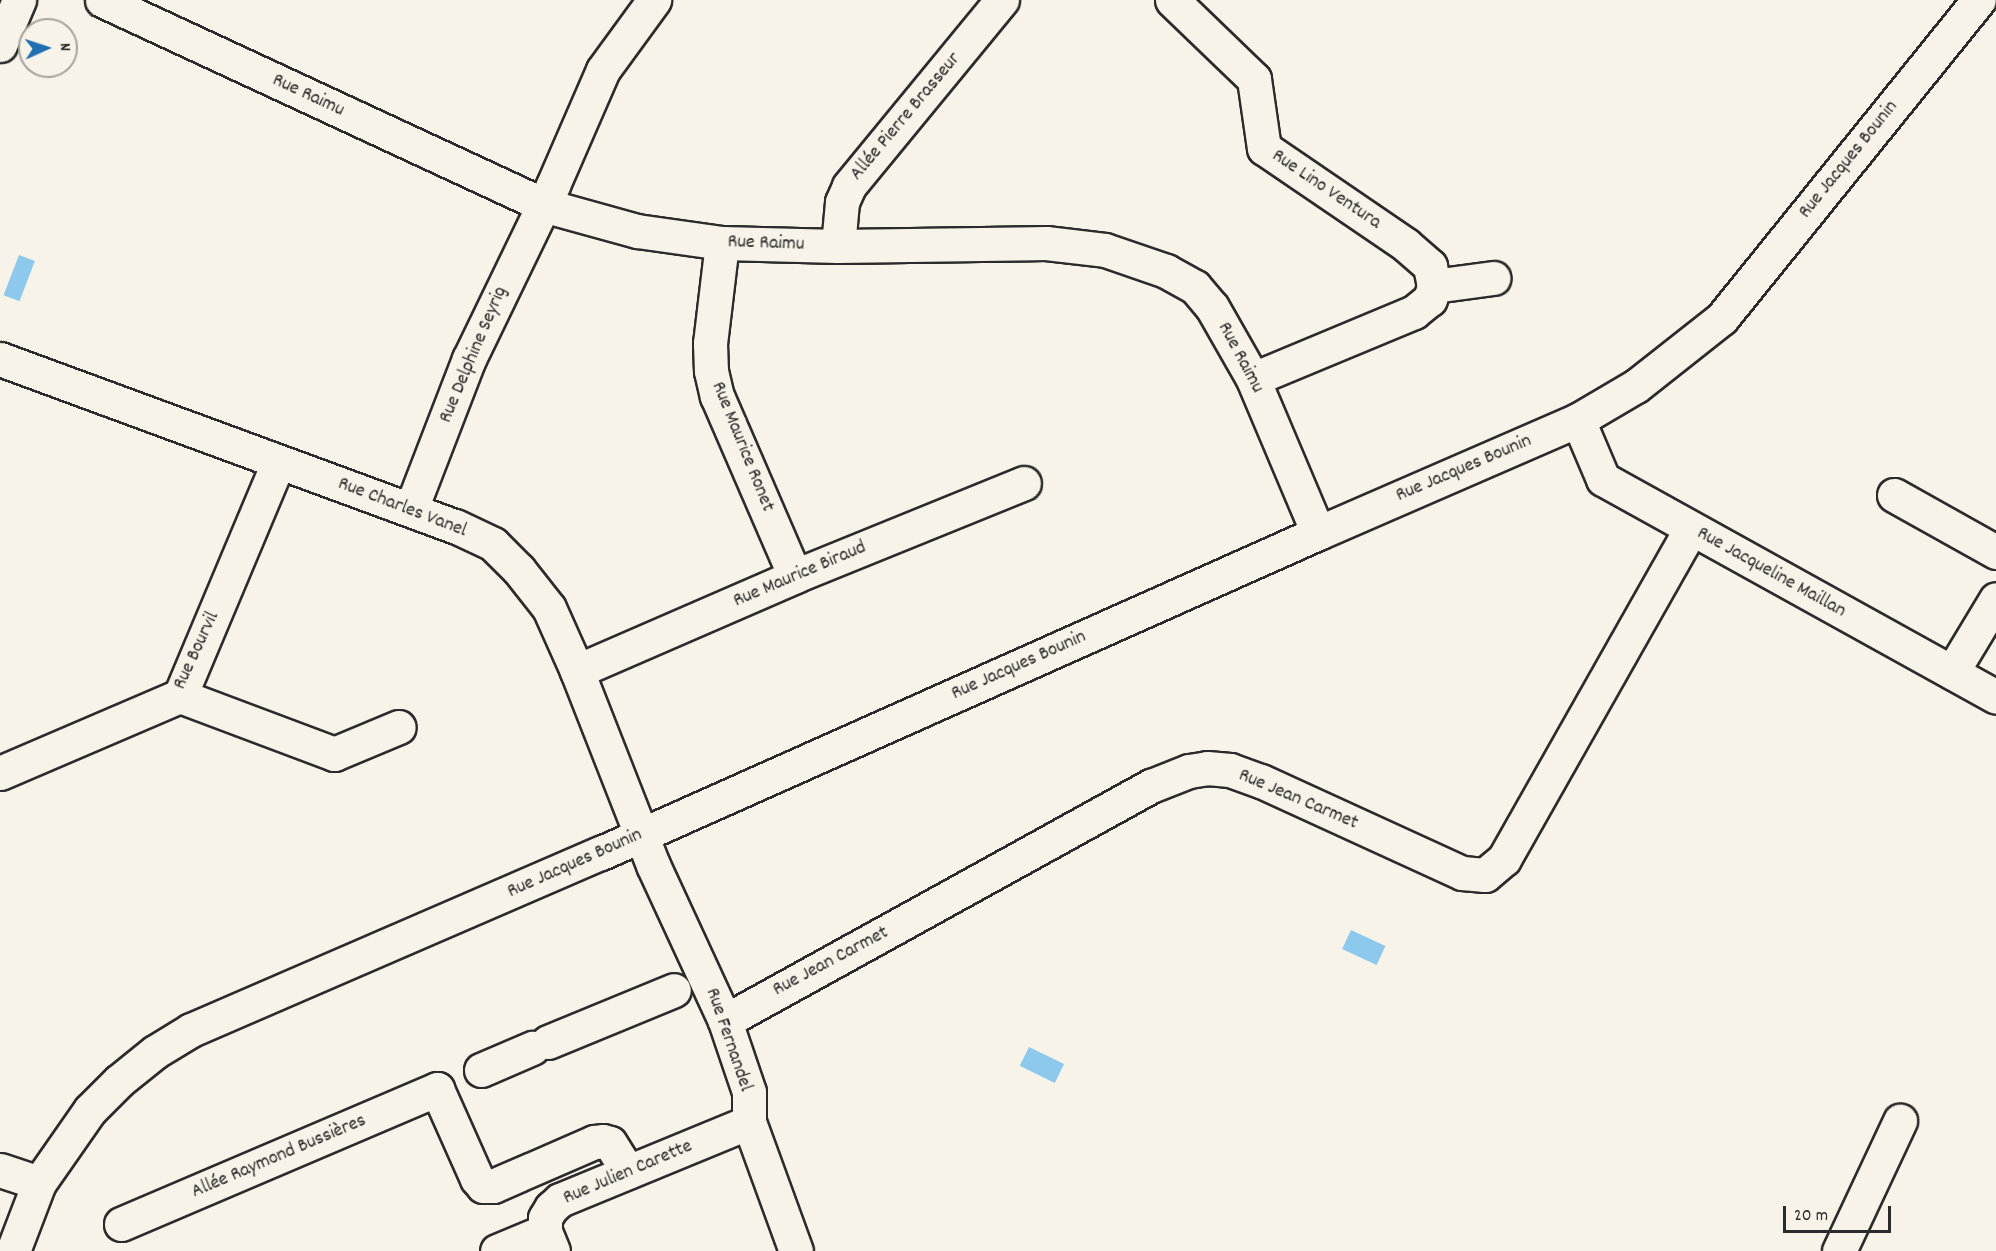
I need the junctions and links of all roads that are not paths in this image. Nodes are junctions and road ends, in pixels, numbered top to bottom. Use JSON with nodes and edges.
{"nodes":[{"id":1,"x":19,"y":0,"type":"edge"},
{"id":2,"x":102,"y":0,"type":"edge"},
{"id":3,"x":654,"y":0,"type":"edge"},
{"id":4,"x":1002,"y":0,"type":"edge"},
{"id":5,"x":1172,"y":0,"type":"edge"},
{"id":6,"x":1979,"y":0,"type":"edge"},
{"id":7,"x":0,"y":45,"type":"edge"},
{"id":8,"x":543,"y":205,"type":"junction"},
{"id":9,"x":722,"y":243,"type":"junction"},
{"id":10,"x":838,"y":246,"type":"junction"},
{"id":11,"x":1493,"y":278,"type":"dead end"},
{"id":12,"x":1434,"y":286,"type":"junction"},
{"id":13,"x":0,"y":359,"type":"edge"},
{"id":14,"x":1253,"y":380,"type":"junction"},
{"id":15,"x":1578,"y":420,"type":"junction"},
{"id":16,"x":278,"y":463,"type":"junction"},
{"id":17,"x":1024,"y":483,"type":"dead end"},
{"id":18,"x":1894,"y":495,"type":"dead end"},
{"id":19,"x":411,"y":509,"type":"junction"},
{"id":20,"x":1691,"y":529,"type":"junction"},
{"id":21,"x":1317,"y":532,"type":"junction"},
{"id":22,"x":1996,"y":552,"type":"edge"},
{"id":23,"x":795,"y":576,"type":"junction"},
{"id":24,"x":1996,"y":599,"type":"edge"},
{"id":25,"x":577,"y":671,"type":"junction"},
{"id":26,"x":1952,"y":672,"type":"junction"},
{"id":27,"x":180,"y":696,"type":"junction"},
{"id":28,"x":1996,"y":697,"type":"edge"},
{"id":29,"x":399,"y":727,"type":"dead end"},
{"id":30,"x":0,"y":773,"type":"edge"},
{"id":31,"x":641,"y":835,"type":"junction"},
{"id":32,"x":674,"y":990,"type":"dead end"},
{"id":33,"x":725,"y":1021,"type":"junction"},
{"id":34,"x":437,"y":1089,"type":"junction"},
{"id":35,"x":1900,"y":1121,"type":"dead end"},
{"id":36,"x":749,"y":1122,"type":"junction"},
{"id":37,"x":0,"y":1170,"type":"edge"},
{"id":38,"x":628,"y":1172,"type":"junction"},
{"id":39,"x":39,"y":1183,"type":"junction"},
{"id":40,"x":121,"y":1224,"type":"dead end"},
{"id":41,"x":549,"y":1241,"type":"edge"},
{"id":42,"x":13,"y":1251,"type":"edge"},
{"id":43,"x":497,"y":1251,"type":"edge"},
{"id":44,"x":796,"y":1251,"type":"edge"},
{"id":45,"x":1839,"y":1251,"type":"edge"}],
"edges":[{"from":1,"to":7,"type":"street"},
{"from":2,"to":8,"type":"street","name":"Rue Raimu"},
{"from":3,"to":8,"type":"street","name":"Rue Delphine Seyrig"},
{"from":4,"to":10,"type":"street","name":"Allée Pierre Brasseur"},
{"from":5,"to":12,"type":"street","name":"Rue Lino Ventura"},
{"from":6,"to":15,"type":"street","name":"Rue Jacques Bounin"},
{"from":8,"to":9,"type":"street","name":"Rue Raimu"},
{"from":8,"to":19,"type":"street","name":"Rue Delphine Seyrig"},
{"from":9,"to":10,"type":"street","name":"Rue Raimu"},
{"from":9,"to":23,"type":"street","name":"Rue Maurice Ronet"},
{"from":10,"to":14,"type":"street","name":"Rue Raimu"},
{"from":11,"to":12,"type":"street"},
{"from":12,"to":14,"type":"street"},
{"from":13,"to":16,"type":"street","name":"Rue Charles Vanel"},
{"from":14,"to":21,"type":"street","name":"Rue Raimu"},
{"from":15,"to":20,"type":"street","name":"Rue Jacqueline Maillan"},
{"from":15,"to":21,"type":"street","name":"Rue Jacques Bounin"},
{"from":16,"to":19,"type":"street","name":"Rue Charles Vanel"},
{"from":16,"to":27,"type":"street","name":"Rue Bourvil"},
{"from":17,"to":23,"type":"street","name":"Rue Maurice Biraud"},
{"from":18,"to":22,"type":"street"},
{"from":19,"to":25,"type":"street","name":"Rue Charles Vanel"},
{"from":20,"to":26,"type":"street","name":"Rue Jacqueline Maillan"},
{"from":20,"to":33,"type":"street","name":"Rue Jean Carmet"},
{"from":21,"to":31,"type":"street","name":"Rue Jacques Bounin"},
{"from":23,"to":25,"type":"street","name":"Rue Maurice Biraud"},
{"from":24,"to":26,"type":"street"},
{"from":25,"to":31,"type":"street","name":"Rue Charles Vanel"},
{"from":26,"to":28,"type":"street","name":"Rue Jacqueline Maillan"},
{"from":27,"to":29,"type":"street"},
{"from":27,"to":30,"type":"street","name":"Rue Bourvil"},
{"from":31,"to":33,"type":"street","name":"Rue Fernandel"},
{"from":31,"to":39,"type":"street","name":"Rue Jacques Bounin"},
{"from":32,"to":34,"type":"street","name":"Allée Raymond Bussières"},
{"from":33,"to":36,"type":"street","name":"Rue Fernandel"},
{"from":34,"to":38,"type":"street"},
{"from":34,"to":40,"type":"street","name":"Allée Raymond Bussières"},
{"from":35,"to":45,"type":"street"},
{"from":36,"to":38,"type":"street","name":"Rue Julien Carette"},
{"from":36,"to":44,"type":"street","name":"Rue Fernandel"},
{"from":37,"to":39,"type":"street"},
{"from":38,"to":41,"type":"street","name":"Rue Julien Carette"},
{"from":39,"to":42,"type":"street","name":"Rue Jacques Bounin"},
{"from":41,"to":43,"type":"street"}]}
